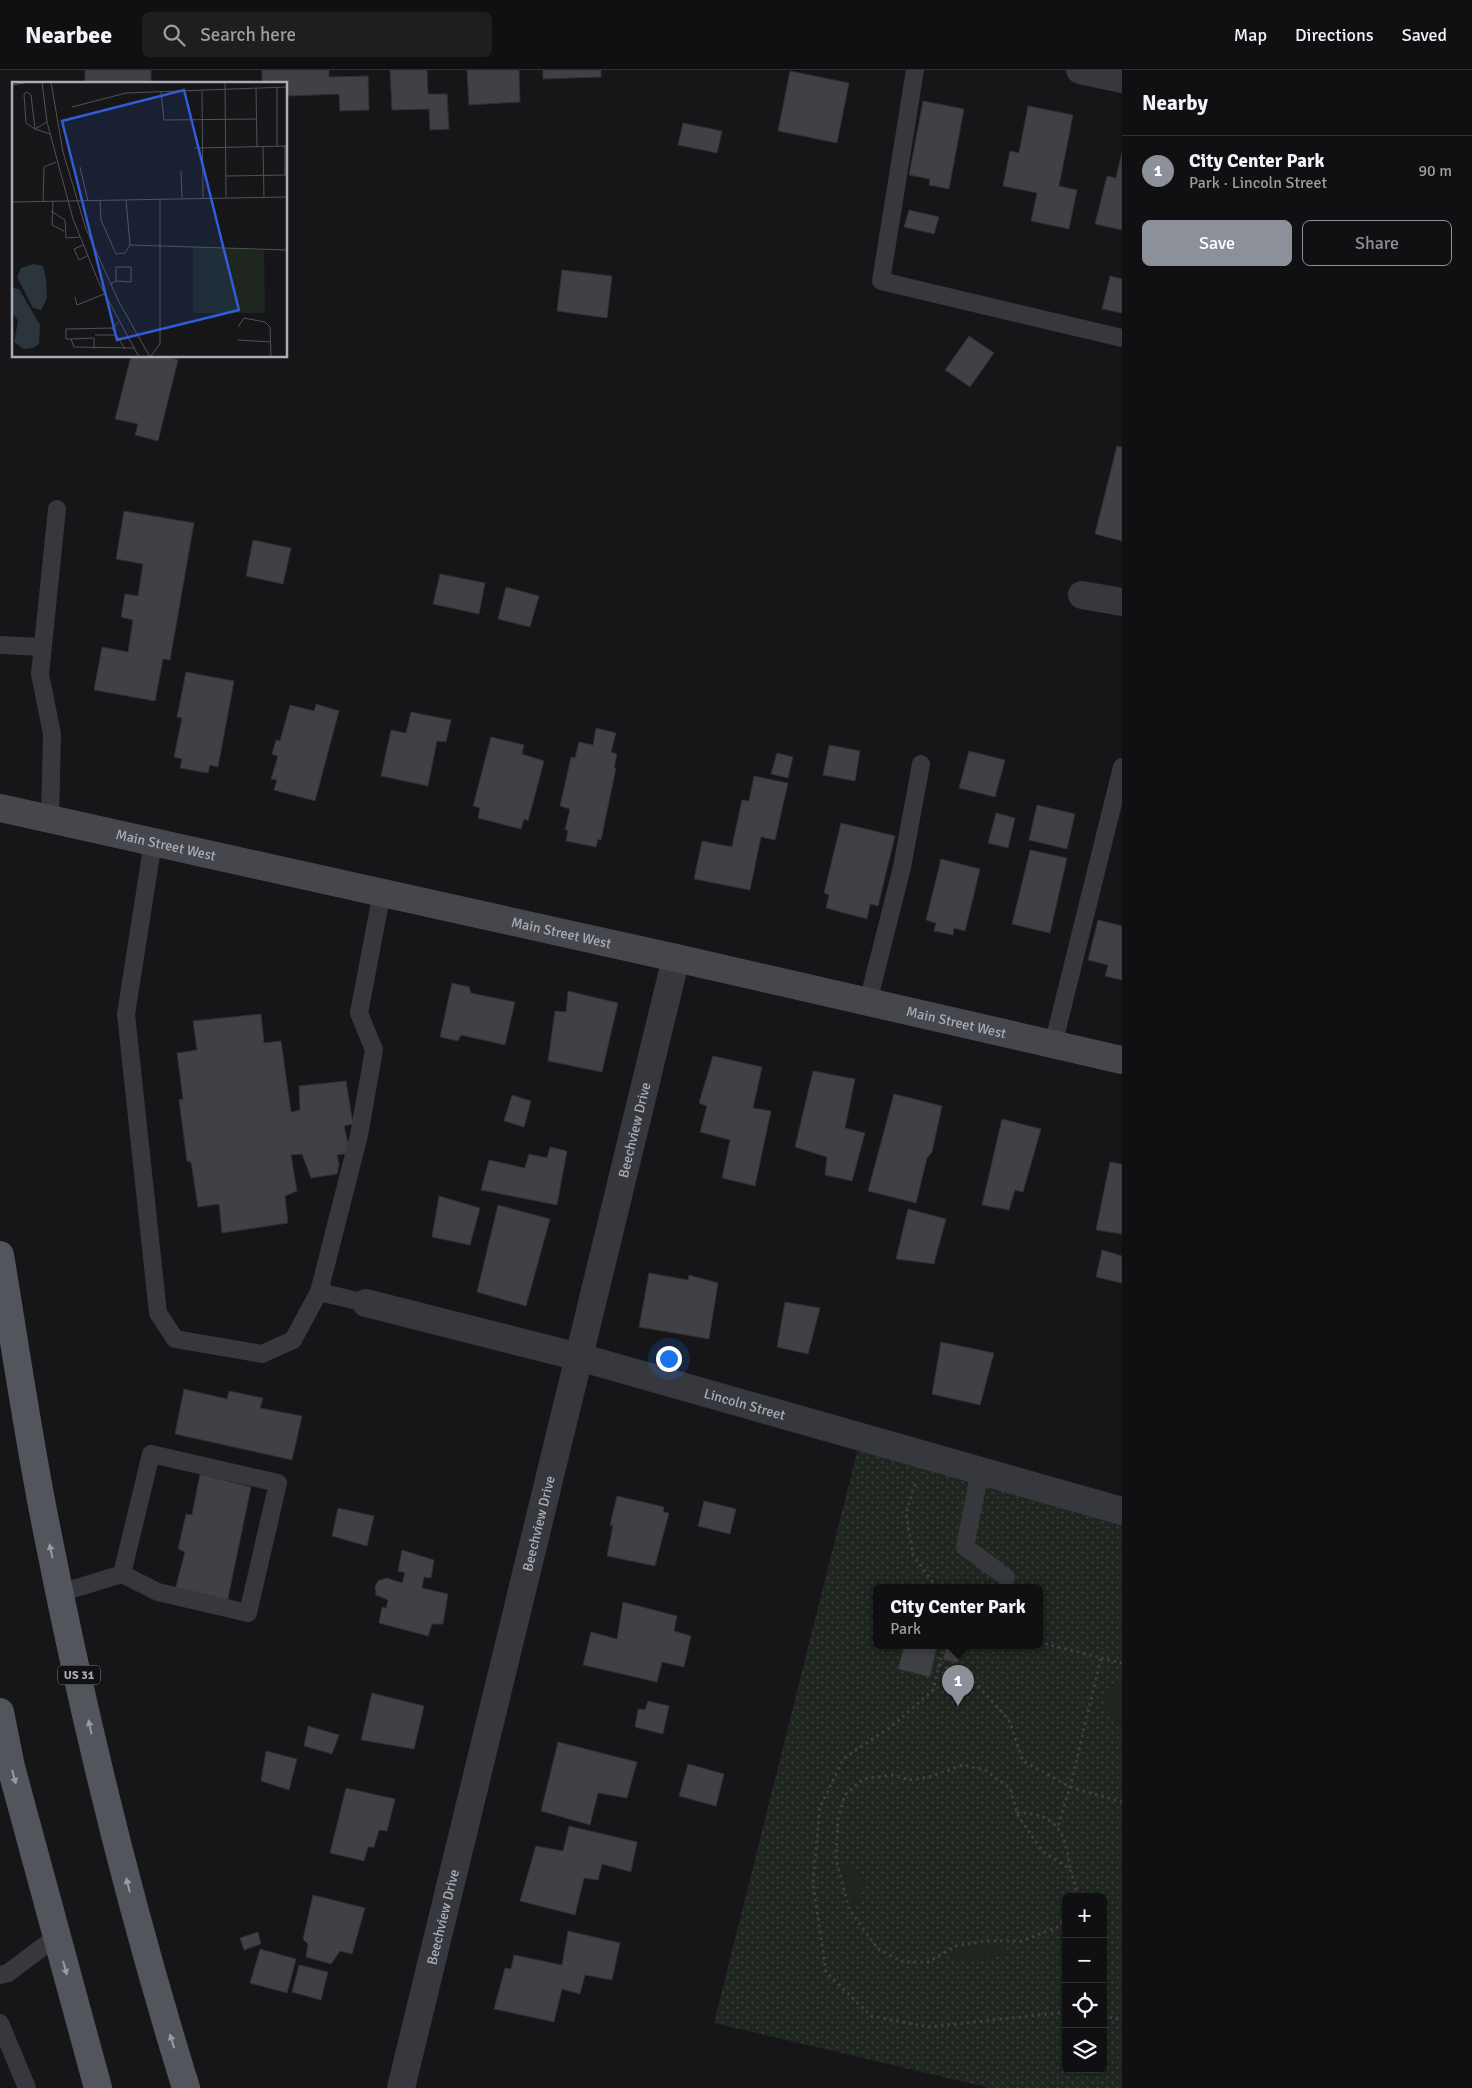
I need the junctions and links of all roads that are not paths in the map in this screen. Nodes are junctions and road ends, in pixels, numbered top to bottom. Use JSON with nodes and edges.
{"nodes":[{"id":1,"x":915,"y":70,"type":"edge"},
{"id":2,"x":1080,"y":70,"type":"edge"},
{"id":3,"x":1122,"y":79,"type":"edge"},
{"id":4,"x":1122,"y":338,"type":"edge"},
{"id":5,"x":57,"y":509,"type":"dead end"},
{"id":6,"x":1082,"y":595,"type":"dead end"},
{"id":7,"x":1122,"y":602,"type":"edge"},
{"id":8,"x":0,"y":645,"type":"edge"},
{"id":9,"x":43,"y":647,"type":"junction"},
{"id":10,"x":921,"y":764,"type":"dead end"},
{"id":11,"x":1122,"y":767,"type":"edge"},
{"id":12,"x":0,"y":808,"type":"edge"},
{"id":13,"x":50,"y":819,"type":"junction"},
{"id":14,"x":153,"y":842,"type":"junction"},
{"id":15,"x":382,"y":892,"type":"junction"},
{"id":16,"x":676,"y":958,"type":"junction"},
{"id":17,"x":868,"y":1002,"type":"junction"},
{"id":18,"x":1053,"y":1045,"type":"junction"},
{"id":19,"x":1122,"y":1060,"type":"edge"},
{"id":20,"x":0,"y":1255,"type":"edge"},
{"id":21,"x":319,"y":1292,"type":"junction"},
{"id":22,"x":366,"y":1303,"type":"joint"},
{"id":23,"x":579,"y":1357,"type":"junction"},
{"id":24,"x":980,"y":1471,"type":"junction"},
{"id":25,"x":1122,"y":1511,"type":"edge"},
{"id":26,"x":122,"y":1574,"type":"junction"},
{"id":27,"x":1006,"y":1576,"type":"dead end"},
{"id":28,"x":60,"y":1593,"type":"junction"},
{"id":29,"x":0,"y":1712,"type":"edge"},
{"id":30,"x":56,"y":1937,"type":"junction"},
{"id":31,"x":0,"y":1975,"type":"edge"},
{"id":32,"x":0,"y":2023,"type":"edge"},
{"id":33,"x":4,"y":2044,"type":"edge"},
{"id":34,"x":27,"y":2088,"type":"edge"},
{"id":35,"x":98,"y":2088,"type":"edge"},
{"id":36,"x":186,"y":2088,"type":"edge"},
{"id":37,"x":401,"y":2088,"type":"edge"}],
"edges":[{"from":1,"to":4,"type":"lane"},
{"from":2,"to":3,"type":"street"},
{"from":5,"to":9,"type":"lane"},
{"from":6,"to":7,"type":"street"},
{"from":8,"to":9,"type":"lane"},
{"from":9,"to":13,"type":"lane"},
{"from":10,"to":17,"type":"lane"},
{"from":11,"to":18,"type":"lane"},
{"from":12,"to":13,"type":"main road","name":"Main Street West"},
{"from":13,"to":14,"type":"main road","name":"Main Street West"},
{"from":14,"to":15,"type":"main road","name":"Main Street West"},
{"from":14,"to":21,"type":"lane"},
{"from":15,"to":16,"type":"main road","name":"Main Street West"},
{"from":15,"to":21,"type":"lane"},
{"from":16,"to":17,"type":"main road","name":"Main Street West"},
{"from":16,"to":23,"type":"street","name":"Beechview Drive"},
{"from":17,"to":18,"type":"main road","name":"Main Street West"},
{"from":18,"to":19,"type":"main road","name":"Main Street West"},
{"from":28,"to":20,"type":"main road","number":"US 31","one_way":true},
{"from":21,"to":22,"type":"lane"},
{"from":22,"to":23,"type":"street","name":"Lincoln Street"},
{"from":23,"to":24,"type":"street","name":"Lincoln Street"},
{"from":23,"to":37,"type":"street","name":"Beechview Drive"},
{"from":24,"to":25,"type":"street","name":"Lincoln Street"},
{"from":24,"to":27,"type":"lane"},
{"from":26,"to":26,"type":"lane"},
{"from":26,"to":28,"type":"lane"},
{"from":36,"to":28,"type":"main road","number":"US 31","one_way":true},
{"from":29,"to":30,"type":"main road","one_way":true},
{"from":30,"to":31,"type":"lane"},
{"from":30,"to":35,"type":"main road","one_way":true},
{"from":32,"to":33,"type":"lane"},
{"from":33,"to":34,"type":"lane"}]}
